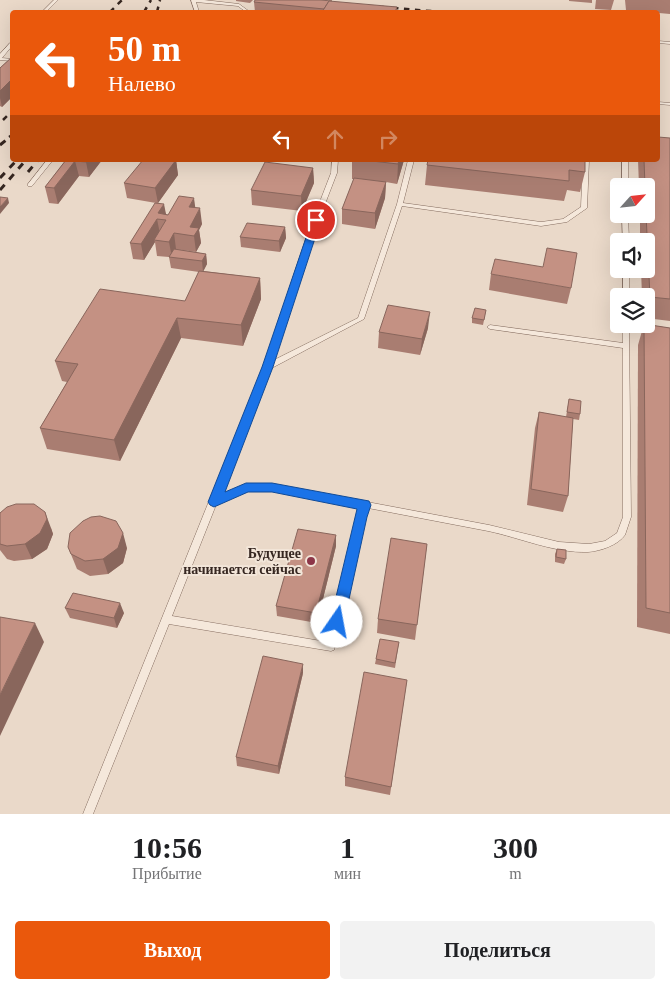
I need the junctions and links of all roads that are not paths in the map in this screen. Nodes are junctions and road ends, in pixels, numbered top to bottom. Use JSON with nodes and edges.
{"nodes":[{"id":1,"x":56,"y":0,"type":"edge"},
{"id":2,"x":193,"y":0,"type":"edge"},
{"id":3,"x":46,"y":10,"type":"edge"},
{"id":4,"x":245,"y":10,"type":"edge"},
{"id":5,"x":10,"y":46,"type":"edge"},
{"id":6,"x":0,"y":58,"type":"edge"},
{"id":7,"x":48,"y":162,"type":"edge"},
{"id":8,"x":335,"y":162,"type":"edge"},
{"id":9,"x":410,"y":162,"type":"edge"},
{"id":10,"x":586,"y":162,"type":"edge"},
{"id":11,"x":625,"y":162,"type":"edge"},
{"id":12,"x":625,"y":178,"type":"edge"},
{"id":13,"x":30,"y":185,"type":"dead end"},
{"id":14,"x":400,"y":204,"type":"junction"},
{"id":15,"x":490,"y":327,"type":"dead end"},
{"id":16,"x":655,"y":331,"type":"edge"},
{"id":17,"x":626,"y":333,"type":"edge"},
{"id":18,"x":670,"y":334,"type":"edge"},
{"id":19,"x":626,"y":346,"type":"junction"},
{"id":20,"x":267,"y":367,"type":"junction"},
{"id":21,"x":214,"y":502,"type":"junction"},
{"id":22,"x":365,"y":505,"type":"junction"},
{"id":23,"x":166,"y":619,"type":"junction"},
{"id":24,"x":88,"y":814,"type":"edge"}],
"edges":[{"from":1,"to":3,"type":"lane"},
{"from":2,"to":4,"type":"lane"},
{"from":5,"to":6,"type":"lane"},
{"from":7,"to":13,"type":"lane"},
{"from":8,"to":20,"type":"lane"},
{"from":9,"to":14,"type":"lane"},
{"from":10,"to":14,"type":"lane"},
{"from":11,"to":12,"type":"lane"},
{"from":14,"to":20,"type":"lane"},
{"from":15,"to":19,"type":"lane"},
{"from":16,"to":18,"type":"lane"},
{"from":17,"to":19,"type":"lane"},
{"from":19,"to":22,"type":"lane"},
{"from":20,"to":21,"type":"lane"},
{"from":21,"to":22,"type":"lane"},
{"from":21,"to":23,"type":"lane"},
{"from":22,"to":23,"type":"lane"},
{"from":23,"to":24,"type":"lane"}]}
